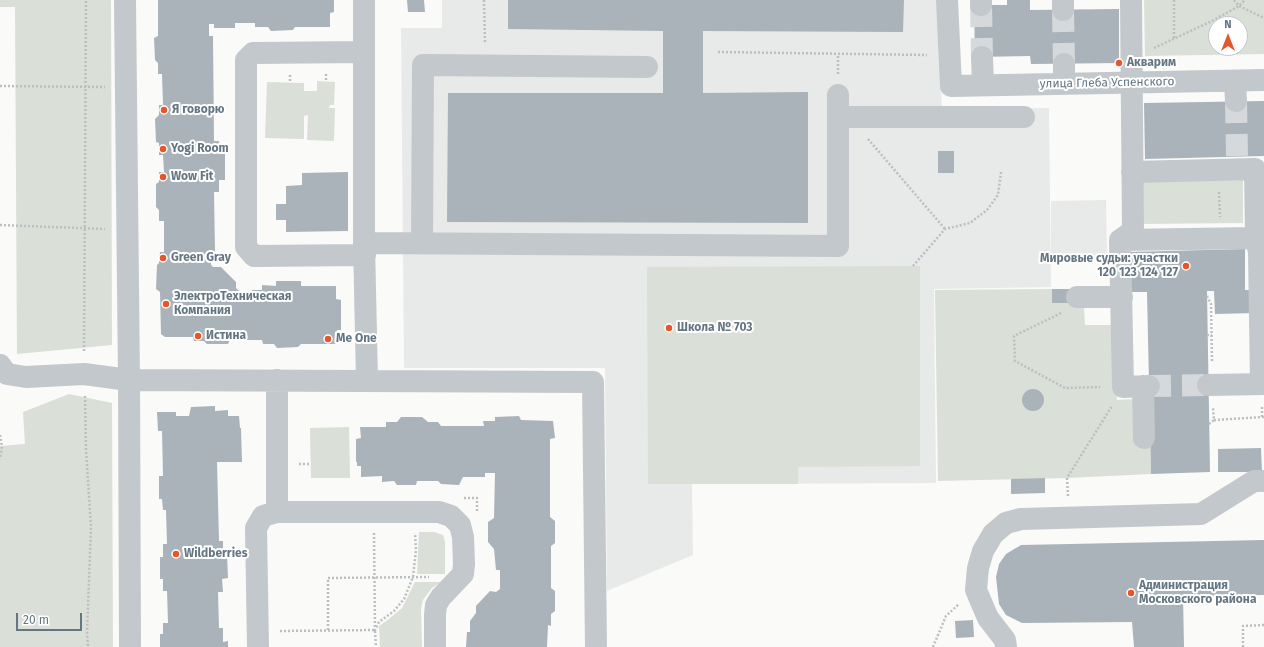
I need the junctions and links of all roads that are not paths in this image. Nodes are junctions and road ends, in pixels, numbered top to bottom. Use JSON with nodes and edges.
{"nodes":[{"id":1,"x":125,"y":0,"type":"edge"},
{"id":2,"x":364,"y":0,"type":"edge"},
{"id":3,"x":947,"y":0,"type":"edge"},
{"id":4,"x":1131,"y":0,"type":"edge"},
{"id":5,"x":364,"y":52,"type":"junction"},
{"id":6,"x":982,"y":57,"type":"tunnel mouth"},
{"id":7,"x":647,"y":67,"type":"dead end"},
{"id":8,"x":1264,"y":80,"type":"edge"},
{"id":9,"x":1132,"y":83,"type":"junction"},
{"id":10,"x":982,"y":86,"type":"junction"},
{"id":11,"x":838,"y":95,"type":"dead end"},
{"id":12,"x":844,"y":117,"type":"junction"},
{"id":13,"x":1024,"y":117,"type":"dead end"},
{"id":14,"x":1132,"y":172,"type":"junction"},
{"id":15,"x":1256,"y":238,"type":"junction"},
{"id":16,"x":1120,"y":240,"type":"junction"},
{"id":17,"x":422,"y":243,"type":"junction"},
{"id":18,"x":364,"y":249,"type":"junction"},
{"id":19,"x":1082,"y":297,"type":"road end"},
{"id":20,"x":1122,"y":297,"type":"junction"},
{"id":21,"x":0,"y":365,"type":"edge"},
{"id":22,"x":129,"y":380,"type":"junction"},
{"id":23,"x":277,"y":380,"type":"junction"},
{"id":24,"x":367,"y":381,"type":"junction"},
{"id":25,"x":1263,"y":384,"type":"edge"},
{"id":26,"x":1208,"y":385,"type":"tunnel mouth"},
{"id":27,"x":1144,"y":438,"type":"dead end"},
{"id":28,"x":1264,"y":481,"type":"edge"},
{"id":29,"x":277,"y":512,"type":"junction"},
{"id":30,"x":257,"y":639,"type":"edge"},
{"id":31,"x":130,"y":647,"type":"edge"},
{"id":32,"x":435,"y":647,"type":"edge"},
{"id":33,"x":596,"y":647,"type":"edge"},
{"id":34,"x":1006,"y":647,"type":"edge"}],
"edges":[{"from":1,"to":22,"type":"street"},
{"from":2,"to":5,"type":"street"},
{"from":3,"to":10,"type":"street","name":"улица Глеба Успенского"},
{"from":4,"to":9,"type":"street"},
{"from":5,"to":18,"type":"street"},
{"from":5,"to":18,"type":"street"},
{"from":6,"to":10,"type":"street"},
{"from":7,"to":17,"type":"street"},
{"from":8,"to":9,"type":"street","name":"улица Глеба Успенского"},
{"from":9,"to":10,"type":"street","name":"улица Глеба Успенского"},
{"from":9,"to":14,"type":"street"},
{"from":11,"to":12,"type":"street"},
{"from":12,"to":13,"type":"street"},
{"from":12,"to":17,"type":"street"},
{"from":14,"to":15,"type":"street"},
{"from":14,"to":16,"type":"street"},
{"from":15,"to":16,"type":"street"},
{"from":15,"to":25,"type":"street"},
{"from":16,"to":20,"type":"street"},
{"from":17,"to":18,"type":"street"},
{"from":18,"to":24,"type":"street"},
{"from":19,"to":20,"type":"street"},
{"from":20,"to":27,"type":"street"},
{"from":21,"to":22,"type":"street"},
{"from":22,"to":23,"type":"street"},
{"from":22,"to":31,"type":"street"},
{"from":23,"to":24,"type":"street"},
{"from":23,"to":29,"type":"street"},
{"from":24,"to":33,"type":"street"},
{"from":25,"to":26,"type":"street"},
{"from":28,"to":34,"type":"street"},
{"from":29,"to":30,"type":"street"},
{"from":29,"to":32,"type":"street"}]}
